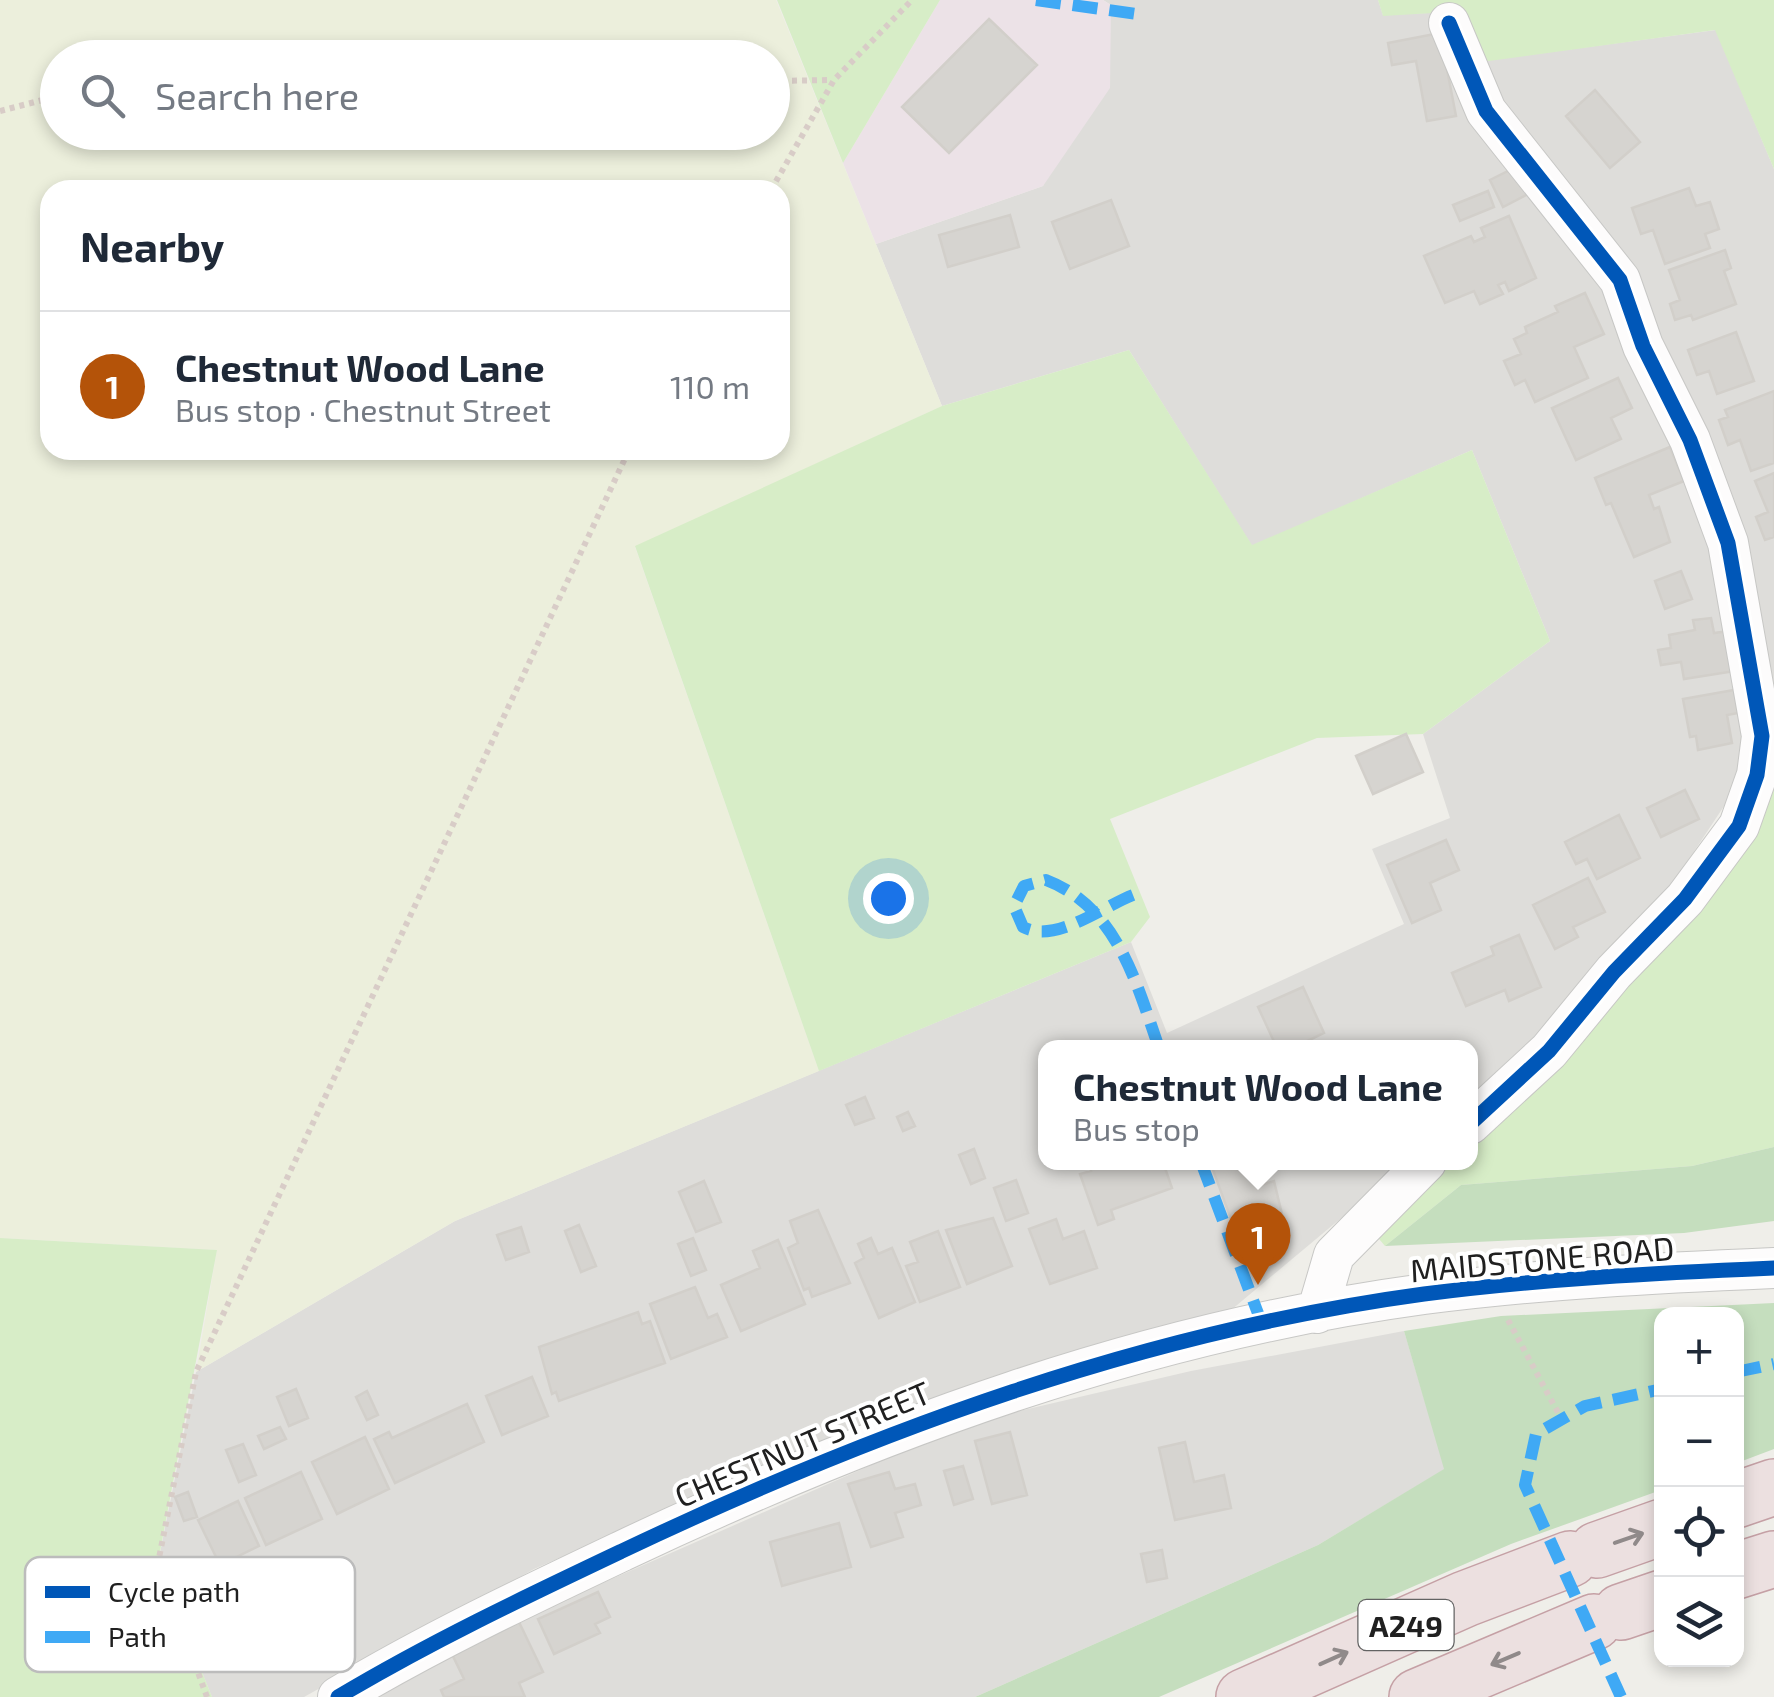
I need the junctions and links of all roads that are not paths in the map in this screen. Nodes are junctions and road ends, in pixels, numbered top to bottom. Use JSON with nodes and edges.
{"nodes":[{"id":1,"x":1449,"y":23,"type":"dead end"},
{"id":2,"x":1478,"y":1117,"type":"edge"},
{"id":3,"x":1418,"y":1170,"type":"edge"},
{"id":4,"x":1774,"y":1268,"type":"edge"},
{"id":5,"x":1317,"y":1313,"type":"junction"},
{"id":6,"x":1774,"y":1487,"type":"edge"},
{"id":7,"x":1744,"y":1497,"type":"edge"},
{"id":8,"x":1654,"y":1530,"type":"edge"},
{"id":9,"x":1774,"y":1558,"type":"edge"},
{"id":10,"x":1744,"y":1569,"type":"edge"},
{"id":11,"x":1626,"y":1611,"type":"edge"},
{"id":12,"x":338,"y":1697,"type":"edge"},
{"id":13,"x":1244,"y":1697,"type":"edge"},
{"id":14,"x":1417,"y":1697,"type":"edge"}],
"edges":[{"from":1,"to":2,"type":"street"},
{"from":3,"to":5,"type":"street"},
{"from":4,"to":5,"type":"street","name":"MAIDSTONE ROAD"},
{"from":5,"to":12,"type":"street","name":"CHESTNUT STREET"},
{"from":6,"to":7,"type":"highway"},
{"from":13,"to":8,"type":"highway","number":"A249","one_way":true},
{"from":9,"to":10,"type":"highway"},
{"from":11,"to":14,"type":"highway","number":"A249","one_way":true}]}
